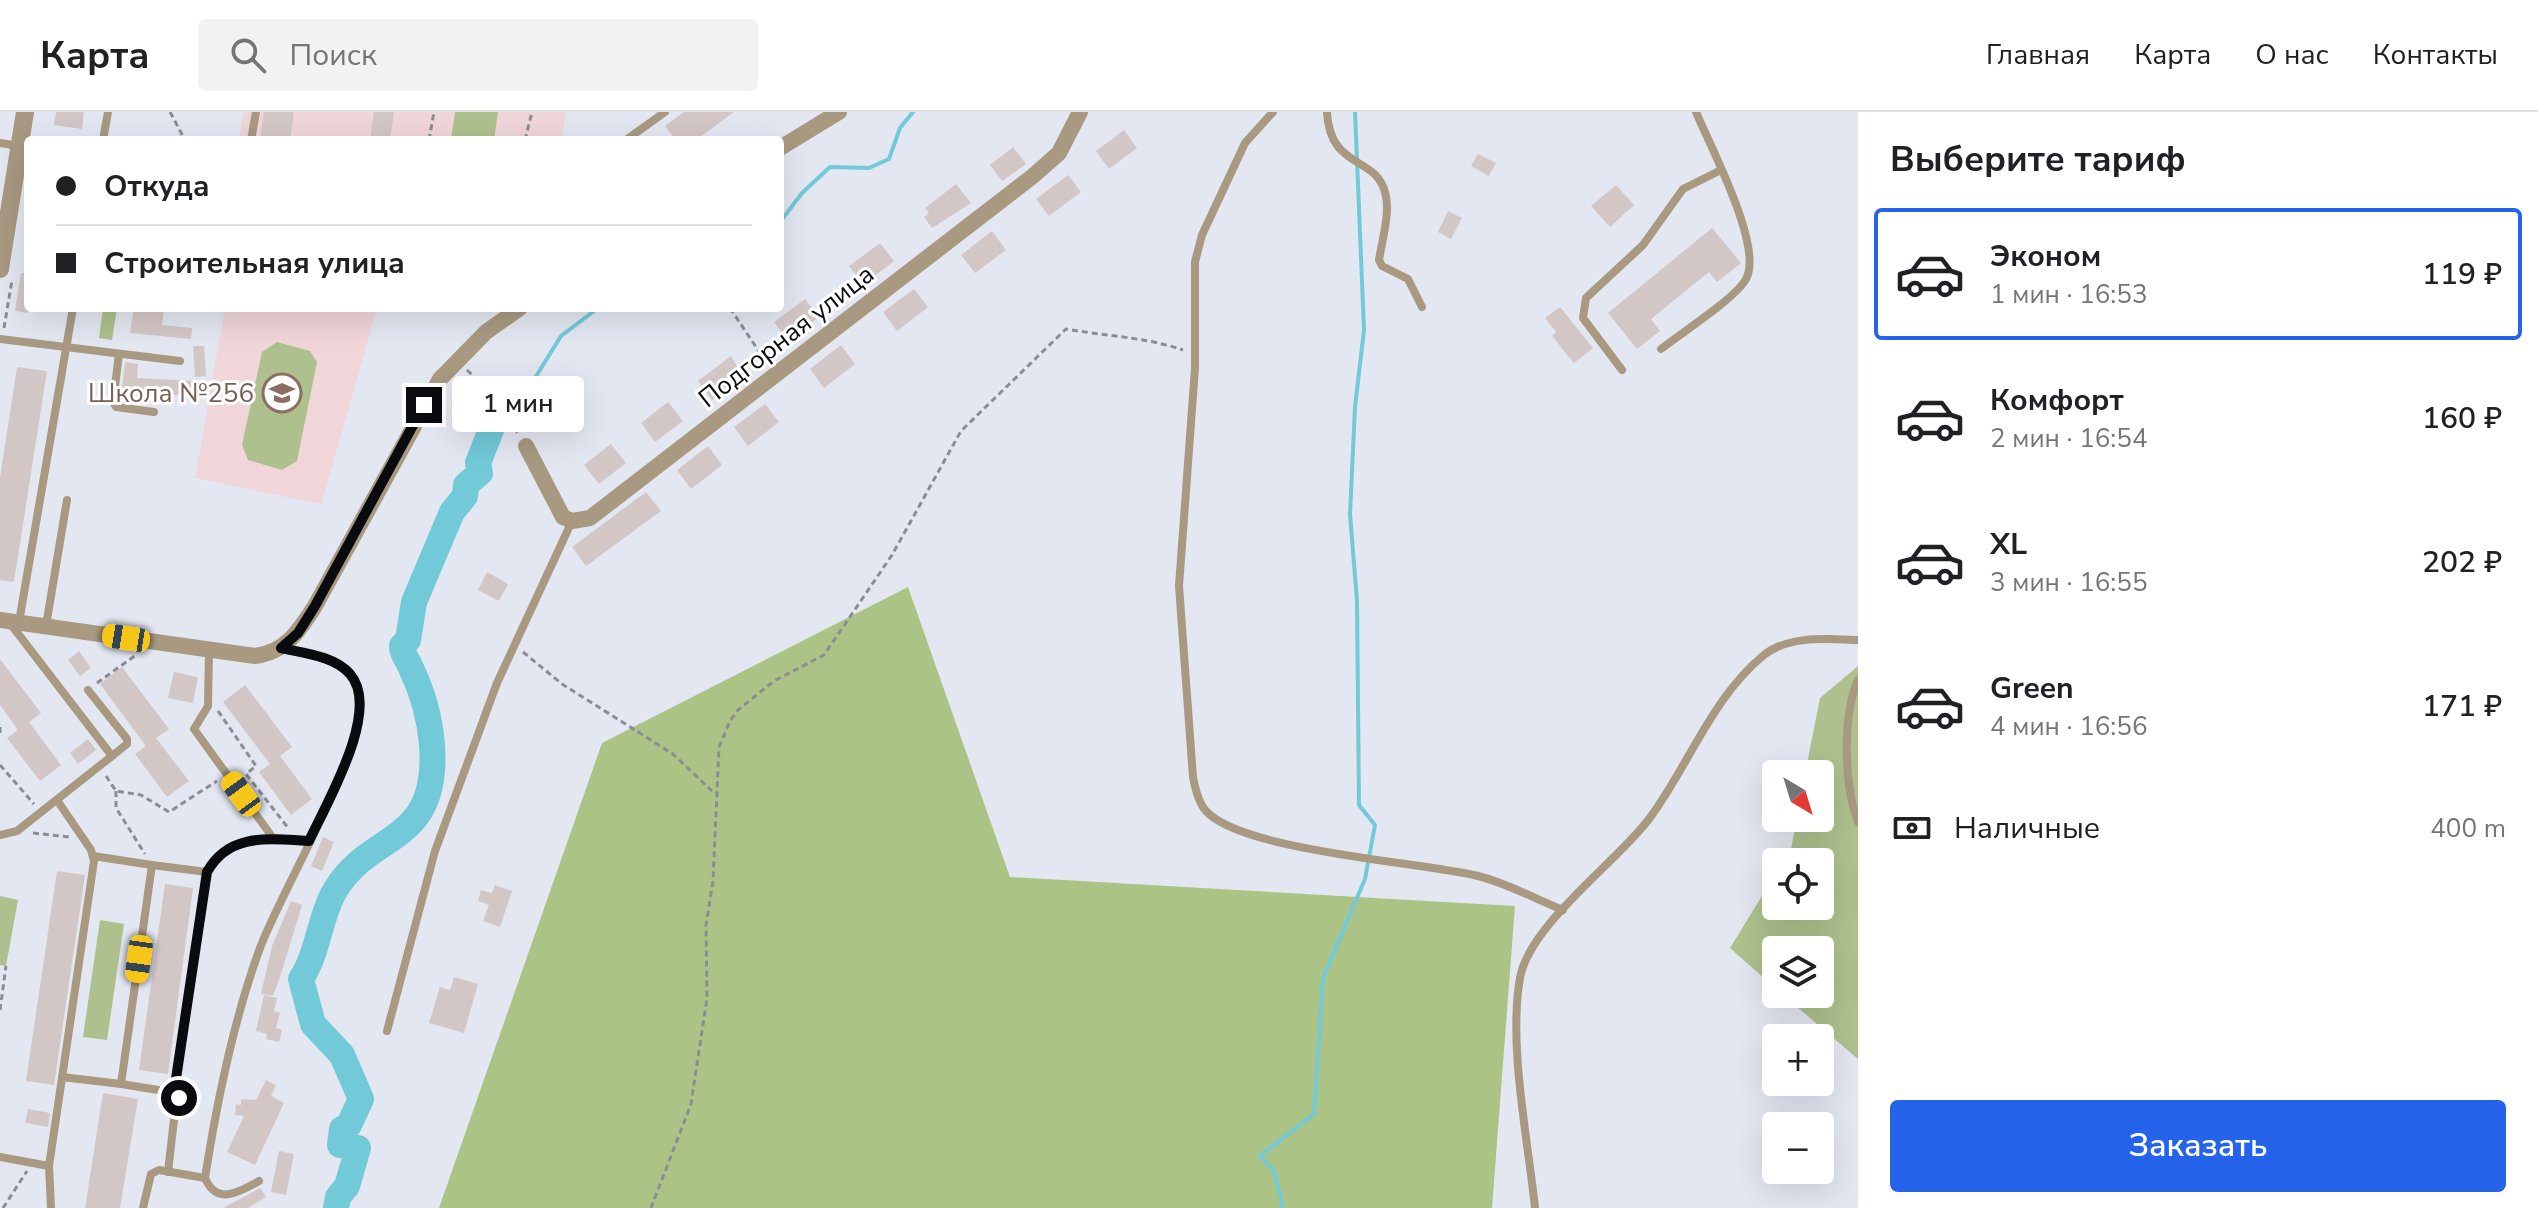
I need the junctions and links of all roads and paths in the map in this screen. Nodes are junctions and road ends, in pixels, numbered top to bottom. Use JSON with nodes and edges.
{"nodes":[{"id":1,"x":25,"y":112,"type":"edge"},
{"id":2,"x":108,"y":112,"type":"edge"},
{"id":3,"x":170,"y":112,"type":"edge"},
{"id":4,"x":256,"y":112,"type":"edge"},
{"id":5,"x":434,"y":112,"type":"edge"},
{"id":6,"x":532,"y":112,"type":"edge"},
{"id":7,"x":665,"y":112,"type":"edge"},
{"id":8,"x":839,"y":112,"type":"edge"},
{"id":9,"x":1080,"y":112,"type":"edge"},
{"id":10,"x":1273,"y":112,"type":"edge"},
{"id":11,"x":1327,"y":112,"type":"edge"},
{"id":12,"x":1696,"y":112,"type":"edge"},
{"id":13,"x":24,"y":136,"type":"edge"},
{"id":14,"x":104,"y":136,"type":"edge"},
{"id":15,"x":183,"y":136,"type":"edge"},
{"id":16,"x":252,"y":136,"type":"edge"},
{"id":17,"x":430,"y":136,"type":"edge"},
{"id":18,"x":526,"y":136,"type":"edge"},
{"id":19,"x":632,"y":136,"type":"edge"},
{"id":20,"x":0,"y":143,"type":"edge"},
{"id":21,"x":784,"y":146,"type":"edge"},
{"id":22,"x":24,"y":147,"type":"edge"},
{"id":23,"x":1719,"y":171,"type":"junction"},
{"id":24,"x":0,"y":269,"type":"edge"},
{"id":25,"x":1422,"y":307,"type":"dead end"},
{"id":26,"x":72,"y":312,"type":"edge"},
{"id":27,"x":515,"y":312,"type":"edge"},
{"id":28,"x":733,"y":312,"type":"edge"},
{"id":29,"x":0,"y":339,"type":"edge"},
{"id":30,"x":66,"y":347,"type":"junction"},
{"id":31,"x":1661,"y":349,"type":"dead end"},
{"id":32,"x":119,"y":354,"type":"junction"},
{"id":33,"x":1195,"y":354,"type":"junction"},
{"id":34,"x":456,"y":360,"type":"junction"},
{"id":35,"x":180,"y":361,"type":"dead end"},
{"id":36,"x":1622,"y":370,"type":"dead end"},
{"id":37,"x":775,"y":375,"type":"junction"},
{"id":38,"x":154,"y":412,"type":"dead end"},
{"id":39,"x":512,"y":425,"type":"dead end"},
{"id":40,"x":526,"y":446,"type":"dead end"},
{"id":41,"x":67,"y":500,"type":"dead end"},
{"id":42,"x":572,"y":521,"type":"junction"},
{"id":43,"x":9,"y":621,"type":"edge"},
{"id":44,"x":46,"y":627,"type":"junction"},
{"id":45,"x":1858,"y":640,"type":"edge"},
{"id":46,"x":153,"y":642,"type":"junction"},
{"id":47,"x":514,"y":644,"type":"junction"},
{"id":48,"x":281,"y":648,"type":"junction"},
{"id":49,"x":209,"y":650,"type":"junction"},
{"id":50,"x":1858,"y":680,"type":"edge"},
{"id":51,"x":88,"y":690,"type":"joint"},
{"id":52,"x":219,"y":698,"type":"dead end"},
{"id":53,"x":0,"y":727,"type":"edge"},
{"id":54,"x":0,"y":736,"type":"edge"},
{"id":55,"x":112,"y":756,"type":"junction"},
{"id":56,"x":0,"y":765,"type":"edge"},
{"id":57,"x":99,"y":767,"type":"junction"},
{"id":58,"x":226,"y":774,"type":"junction"},
{"id":59,"x":116,"y":791,"type":"junction"},
{"id":60,"x":714,"y":793,"type":"junction"},
{"id":61,"x":57,"y":800,"type":"junction"},
{"id":62,"x":42,"y":813,"type":"junction"},
{"id":63,"x":1858,"y":822,"type":"edge"},
{"id":64,"x":17,"y":831,"type":"junction"},
{"id":65,"x":0,"y":835,"type":"edge"},
{"id":66,"x":273,"y":838,"type":"junction"},
{"id":67,"x":84,"y":839,"type":"junction"},
{"id":68,"x":298,"y":840,"type":"junction"},
{"id":69,"x":309,"y":841,"type":"junction"},
{"id":70,"x":93,"y":856,"type":"junction"},
{"id":71,"x":152,"y":865,"type":"junction"},
{"id":72,"x":207,"y":872,"type":"junction"},
{"id":73,"x":1563,"y":910,"type":"junction"},
{"id":74,"x":6,"y":966,"type":"dead end"},
{"id":75,"x":0,"y":1010,"type":"edge"},
{"id":76,"x":387,"y":1031,"type":"dead end"},
{"id":77,"x":62,"y":1077,"type":"junction"},
{"id":78,"x":121,"y":1084,"type":"junction"},
{"id":79,"x":174,"y":1092,"type":"junction"},
{"id":80,"x":0,"y":1157,"type":"edge"},
{"id":81,"x":32,"y":1163,"type":"junction"},
{"id":82,"x":49,"y":1166,"type":"junction"},
{"id":83,"x":168,"y":1172,"type":"junction"},
{"id":84,"x":205,"y":1178,"type":"junction"},
{"id":85,"x":259,"y":1181,"type":"dead end"},
{"id":86,"x":3,"y":1208,"type":"edge"},
{"id":87,"x":51,"y":1208,"type":"edge"},
{"id":88,"x":143,"y":1208,"type":"edge"},
{"id":89,"x":651,"y":1208,"type":"edge"},
{"id":90,"x":1535,"y":1208,"type":"edge"}],
"edges":[{"from":1,"to":13,"type":"street"},
{"from":2,"to":14,"type":"lane"},
{"from":3,"to":15,"type":"path"},
{"from":4,"to":16,"type":"lane"},
{"from":5,"to":17,"type":"path"},
{"from":6,"to":18,"type":"path"},
{"from":7,"to":19,"type":"lane"},
{"from":8,"to":21,"type":"street"},
{"from":9,"to":37,"type":"street","name":"Подгорная улица"},
{"from":10,"to":33,"type":"lane"},
{"from":11,"to":25,"type":"lane"},
{"from":12,"to":23,"type":"lane"},
{"from":20,"to":22,"type":"lane"},
{"from":22,"to":24,"type":"street"},
{"from":23,"to":31,"type":"lane"},
{"from":23,"to":36,"type":"lane"},
{"from":26,"to":30,"type":"lane"},
{"from":27,"to":34,"type":"street"},
{"from":28,"to":37,"type":"path"},
{"from":29,"to":30,"type":"lane"},
{"from":30,"to":32,"type":"lane"},
{"from":30,"to":43,"type":"lane"},
{"from":32,"to":35,"type":"lane"},
{"from":32,"to":38,"type":"lane"},
{"from":33,"to":60,"type":"path"},
{"from":33,"to":73,"type":"lane"},
{"from":34,"to":39,"type":"path"},
{"from":34,"to":48,"type":"street"},
{"from":37,"to":42,"type":"street","name":"Подгорная улица"},
{"from":40,"to":42,"type":"street"},
{"from":41,"to":44,"type":"lane"},
{"from":42,"to":47,"type":"lane"},
{"from":43,"to":44,"type":"street"},
{"from":43,"to":55,"type":"lane"},
{"from":44,"to":46,"type":"street"},
{"from":45,"to":73,"type":"lane"},
{"from":46,"to":49,"type":"street"},
{"from":46,"to":51,"type":"path"},
{"from":47,"to":60,"type":"path"},
{"from":47,"to":76,"type":"lane"},
{"from":48,"to":49,"type":"street"},
{"from":48,"to":69,"type":"lane"},
{"from":49,"to":58,"type":"lane"},
{"from":50,"to":63,"type":"lane"},
{"from":51,"to":55,"type":"lane"},
{"from":52,"to":68,"type":"path"},
{"from":53,"to":54,"type":"path"},
{"from":55,"to":57,"type":"lane"},
{"from":56,"to":62,"type":"path"},
{"from":57,"to":59,"type":"path"},
{"from":57,"to":61,"type":"lane"},
{"from":58,"to":59,"type":"path"},
{"from":58,"to":66,"type":"lane"},
{"from":59,"to":71,"type":"path"},
{"from":60,"to":89,"type":"path"},
{"from":61,"to":62,"type":"lane"},
{"from":61,"to":67,"type":"lane"},
{"from":62,"to":64,"type":"lane"},
{"from":64,"to":65,"type":"lane"},
{"from":64,"to":67,"type":"path"},
{"from":66,"to":68,"type":"lane"},
{"from":66,"to":72,"type":"lane"},
{"from":67,"to":70,"type":"lane"},
{"from":68,"to":69,"type":"lane"},
{"from":69,"to":84,"type":"lane"},
{"from":70,"to":71,"type":"lane"},
{"from":70,"to":77,"type":"lane"},
{"from":71,"to":72,"type":"lane"},
{"from":71,"to":78,"type":"lane"},
{"from":72,"to":79,"type":"lane"},
{"from":73,"to":90,"type":"lane"},
{"from":74,"to":75,"type":"path"},
{"from":77,"to":78,"type":"lane"},
{"from":77,"to":82,"type":"lane"},
{"from":78,"to":79,"type":"lane"},
{"from":79,"to":83,"type":"lane"},
{"from":80,"to":81,"type":"lane"},
{"from":81,"to":82,"type":"lane"},
{"from":81,"to":86,"type":"path"},
{"from":82,"to":87,"type":"lane"},
{"from":83,"to":84,"type":"lane"},
{"from":83,"to":88,"type":"lane"},
{"from":84,"to":85,"type":"lane"}]}
